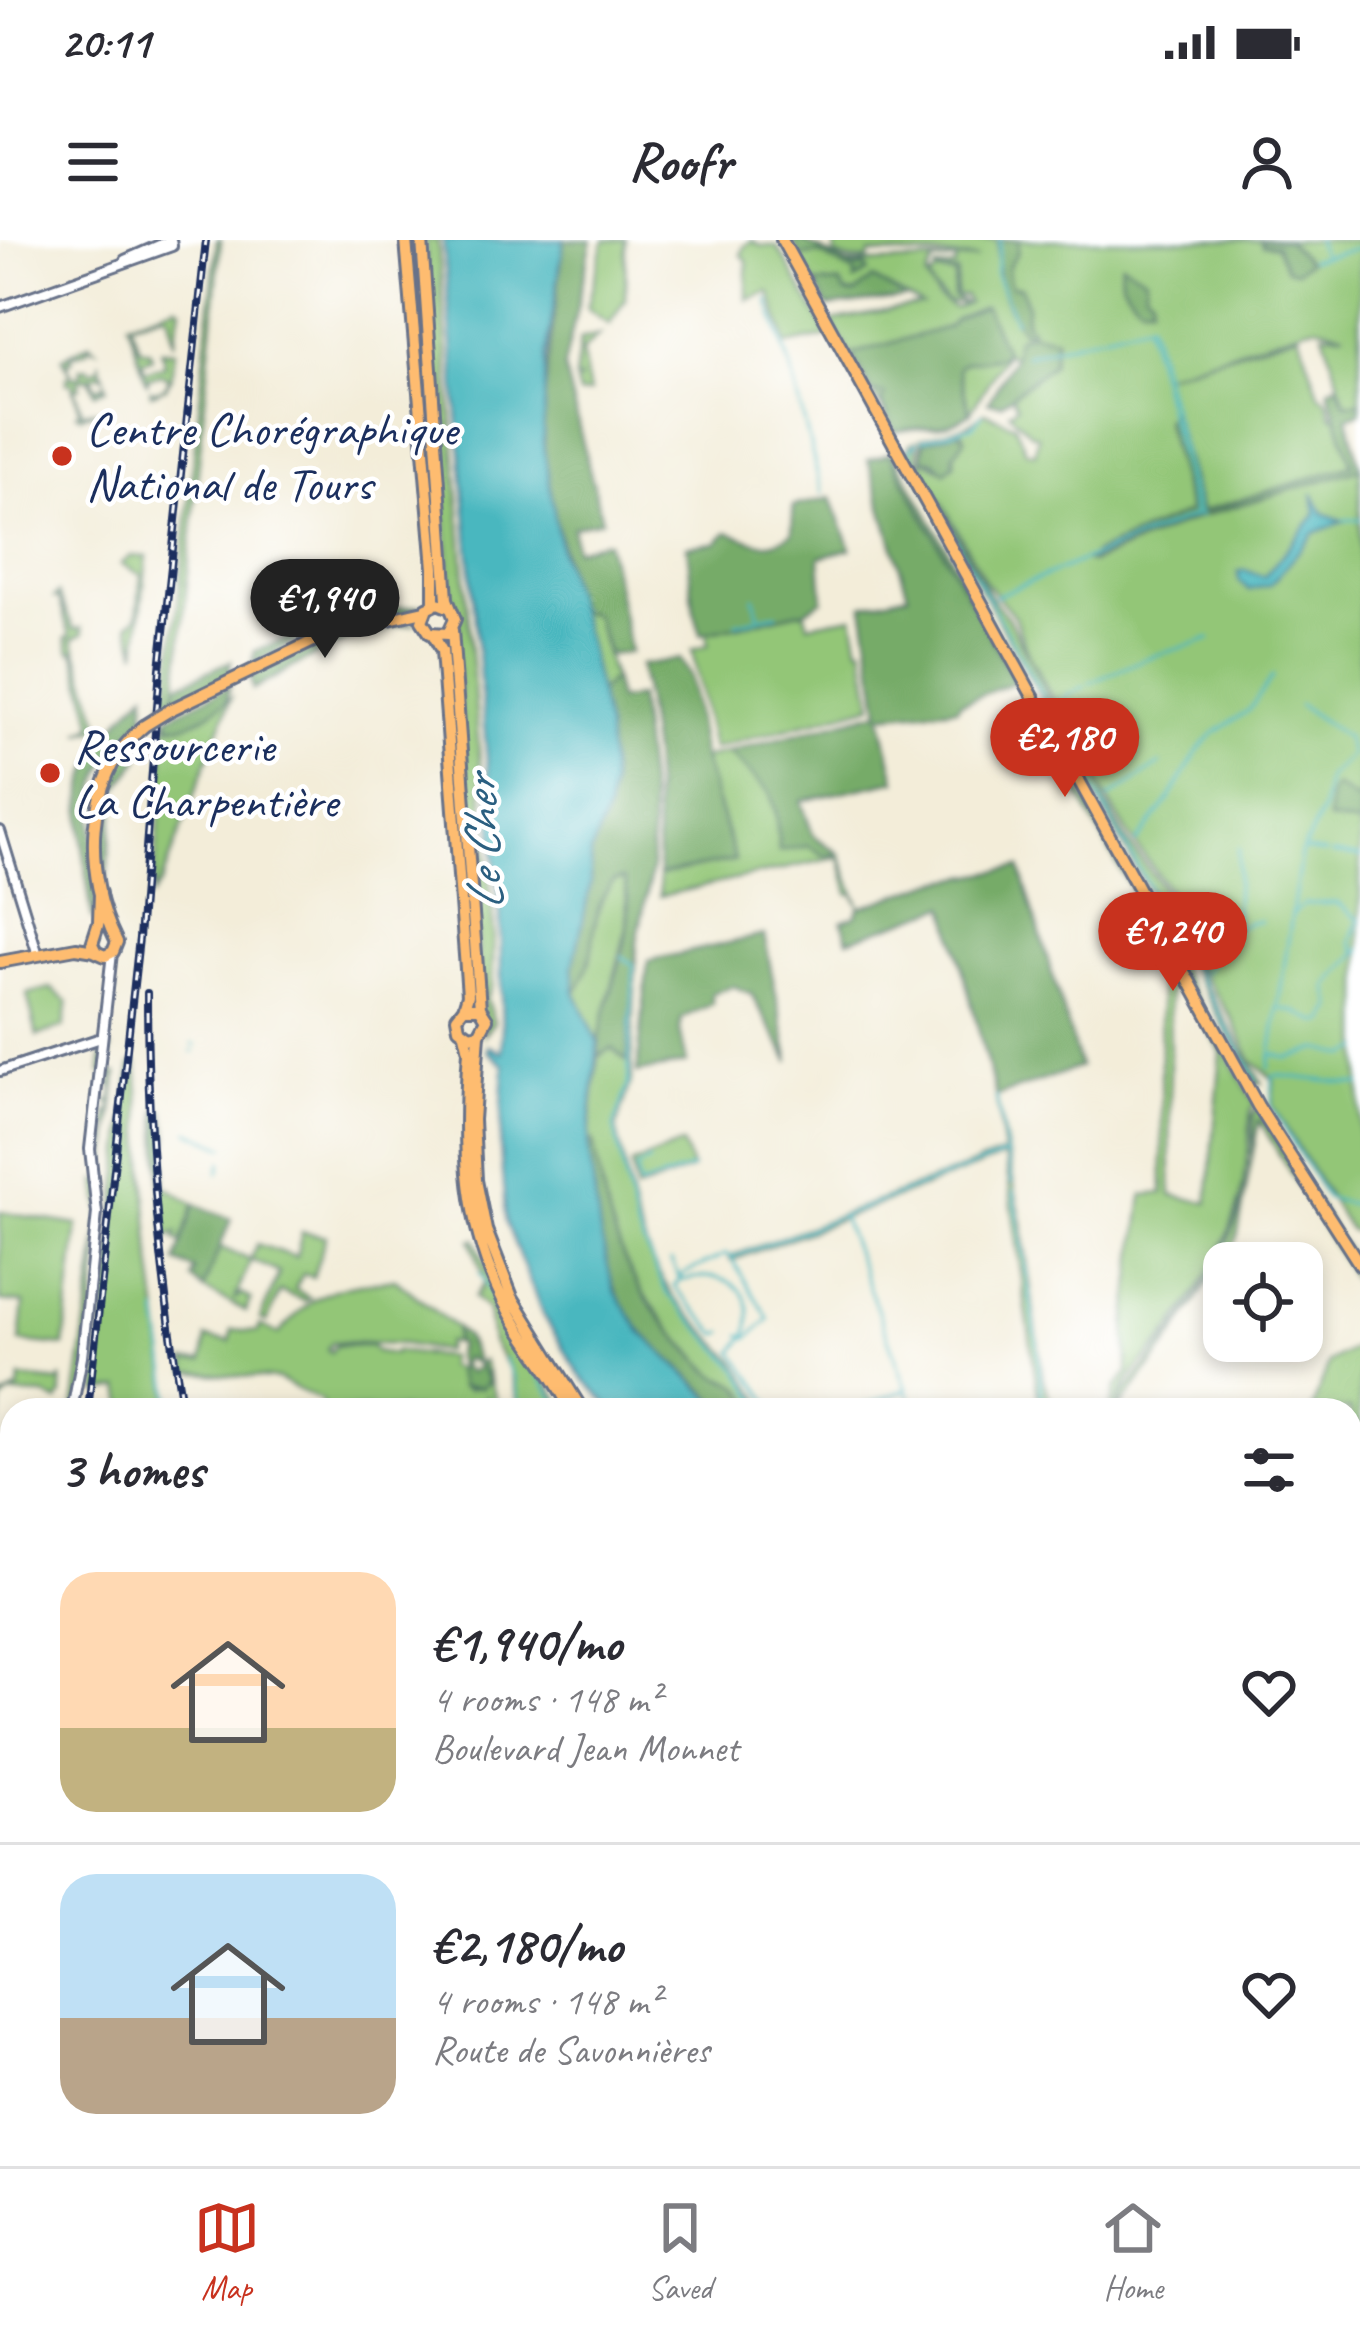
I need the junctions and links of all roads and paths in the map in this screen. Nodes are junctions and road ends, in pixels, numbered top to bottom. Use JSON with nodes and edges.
{"nodes":[{"id":1,"x":406,"y":240,"type":"edge"},
{"id":2,"x":422,"y":240,"type":"edge"},
{"id":3,"x":780,"y":240,"type":"edge"},
{"id":4,"x":171,"y":243,"type":"edge"},
{"id":5,"x":0,"y":307,"type":"edge"},
{"id":6,"x":430,"y":606,"type":"junction"},
{"id":7,"x":450,"y":608,"type":"junction"},
{"id":8,"x":390,"y":617,"type":"junction"},
{"id":9,"x":424,"y":626,"type":"junction"},
{"id":10,"x":452,"y":630,"type":"junction"},
{"id":11,"x":434,"y":635,"type":"junction"},
{"id":12,"x":0,"y":831,"type":"edge"},
{"id":13,"x":100,"y":893,"type":"junction"},
{"id":14,"x":110,"y":932,"type":"junction"},
{"id":15,"x":99,"y":946,"type":"junction"},
{"id":16,"x":38,"y":955,"type":"junction"},
{"id":17,"x":0,"y":962,"type":"edge"},
{"id":18,"x":464,"y":1008,"type":"junction"},
{"id":19,"x":480,"y":1008,"type":"junction"},
{"id":20,"x":465,"y":1034,"type":"junction"},
{"id":21,"x":479,"y":1034,"type":"junction"},
{"id":22,"x":102,"y":1038,"type":"junction"},
{"id":23,"x":0,"y":1071,"type":"edge"},
{"id":24,"x":1360,"y":1265,"type":"edge"},
{"id":25,"x":72,"y":1398,"type":"edge"},
{"id":26,"x":564,"y":1398,"type":"edge"},
{"id":27,"x":575,"y":1398,"type":"edge"}],
"edges":[{"from":1,"to":6,"type":"main road"},
{"from":2,"to":7,"type":"main road"},
{"from":3,"to":24,"type":"main road"},
{"from":4,"to":5,"type":"street"},
{"from":6,"to":7,"type":"main road"},
{"from":6,"to":8,"type":"main road"},
{"from":6,"to":9,"type":"main road"},
{"from":7,"to":10,"type":"main road"},
{"from":8,"to":9,"type":"main road"},
{"from":8,"to":13,"type":"main road","bridge":true},
{"from":9,"to":11,"type":"main road"},
{"from":10,"to":11,"type":"main road"},
{"from":10,"to":19,"type":"main road"},
{"from":11,"to":18,"type":"main road"},
{"from":12,"to":16,"type":"street"},
{"from":13,"to":14,"type":"main road"},
{"from":13,"to":15,"type":"main road"},
{"from":14,"to":15,"type":"main road"},
{"from":14,"to":15,"type":"main road"},
{"from":15,"to":16,"type":"main road"},
{"from":15,"to":22,"type":"street"},
{"from":16,"to":17,"type":"main road"},
{"from":18,"to":19,"type":"main road"},
{"from":18,"to":20,"type":"main road"},
{"from":19,"to":21,"type":"main road"},
{"from":20,"to":21,"type":"main road"},
{"from":20,"to":26,"type":"main road"},
{"from":21,"to":27,"type":"main road"},
{"from":22,"to":23,"type":"street"},
{"from":22,"to":25,"type":"street"}]}
